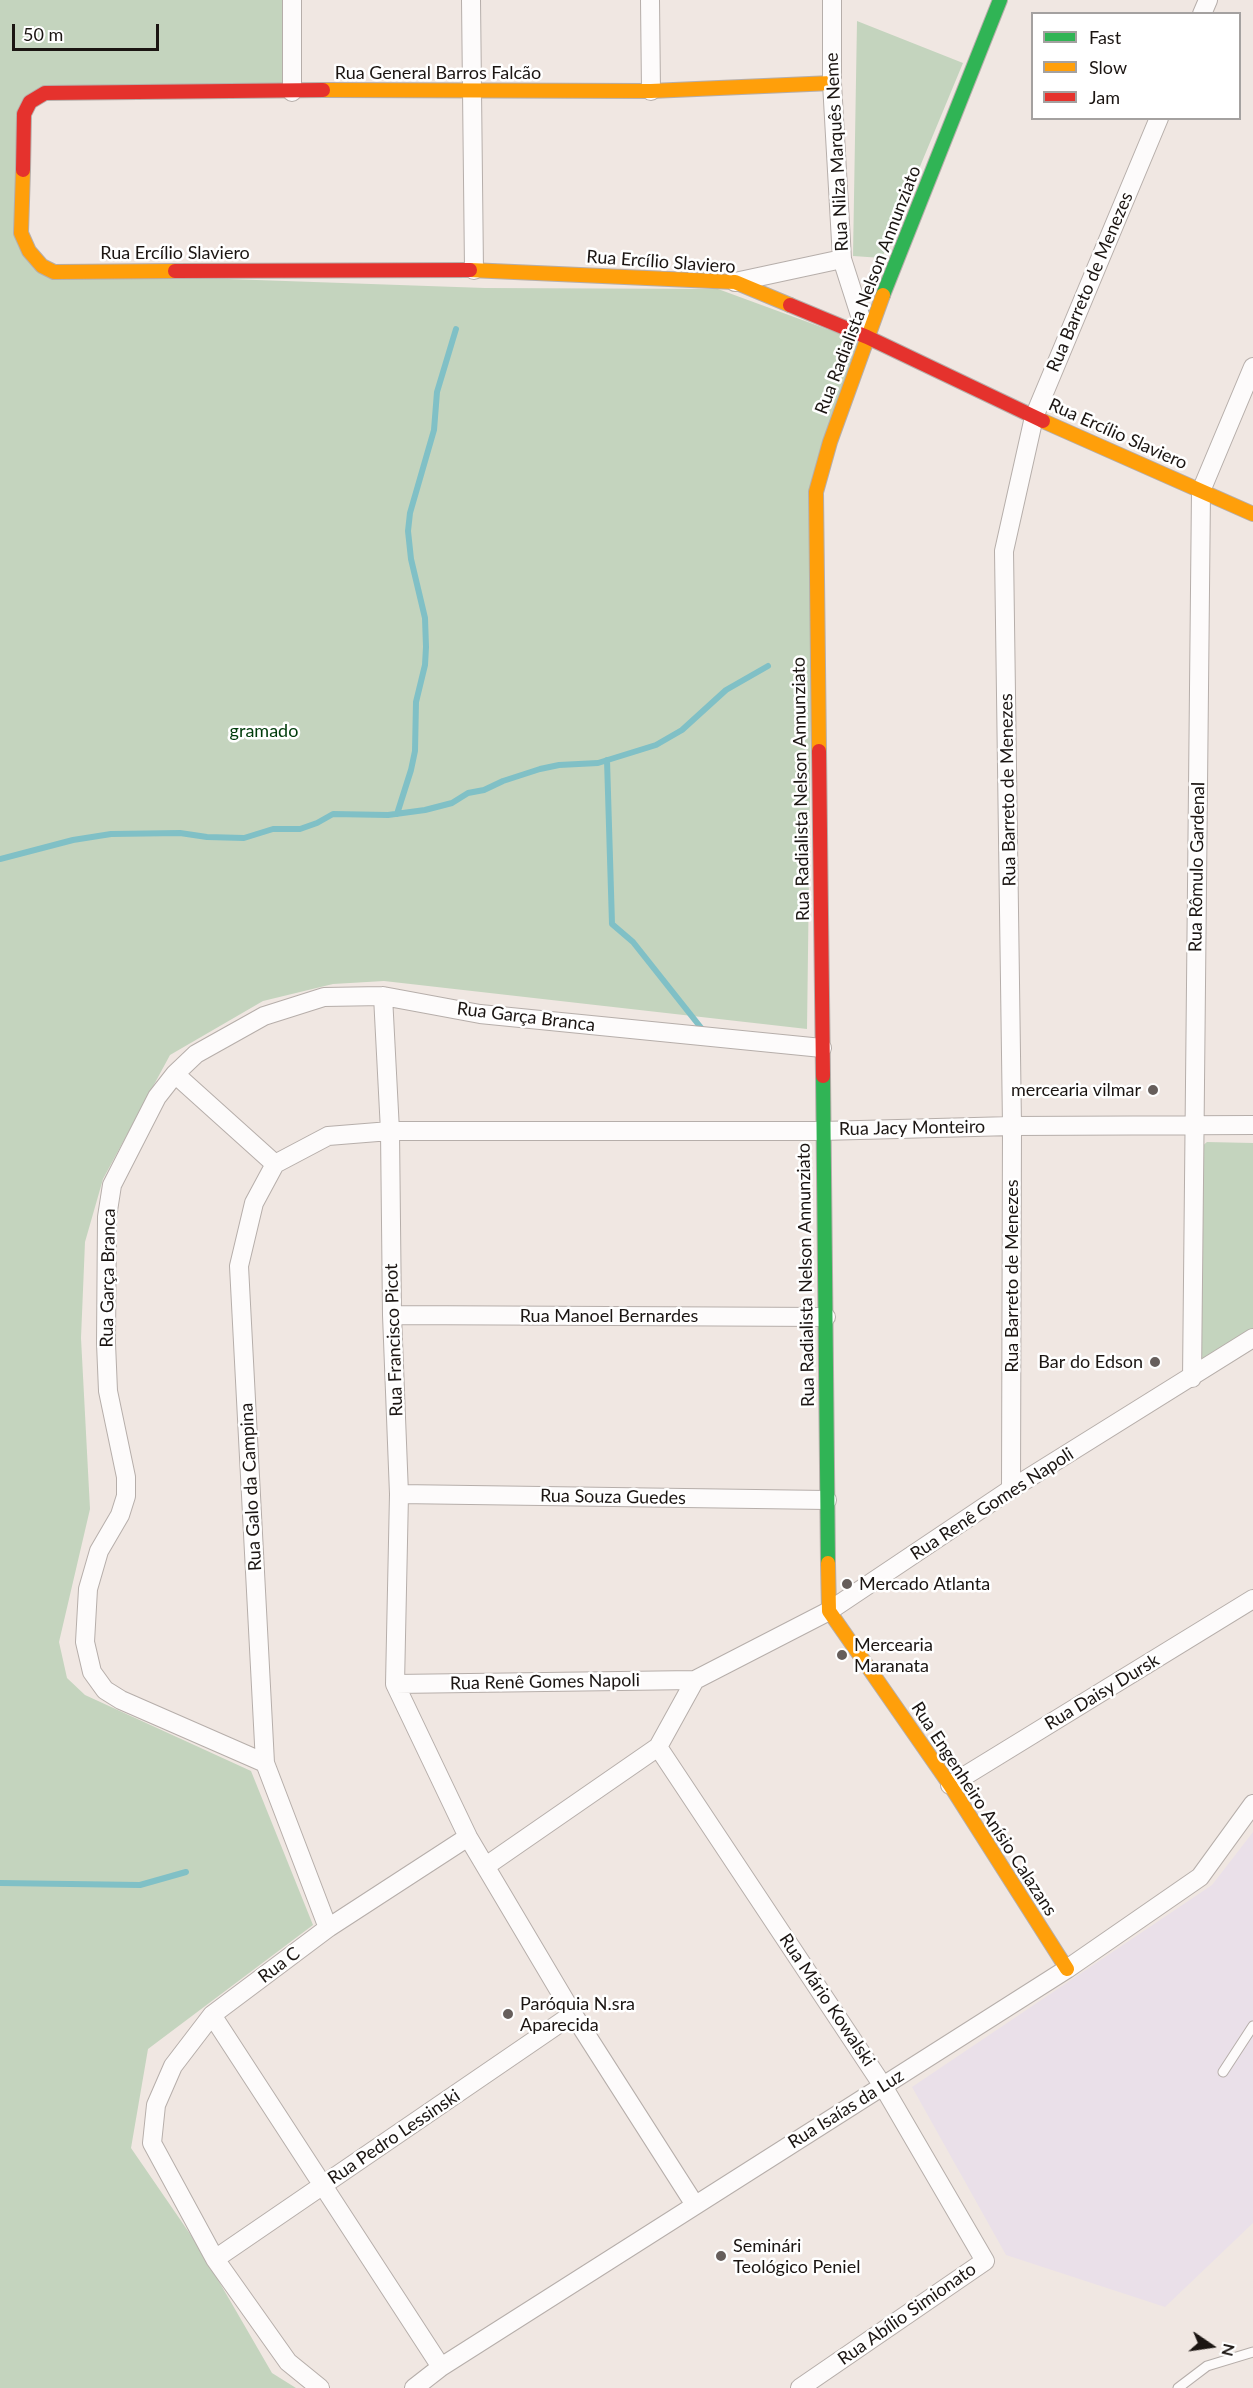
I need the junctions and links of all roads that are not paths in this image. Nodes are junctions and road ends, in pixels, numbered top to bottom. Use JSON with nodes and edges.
{"nodes":[{"id":1,"x":292,"y":0,"type":"edge"},
{"id":2,"x":471,"y":0,"type":"edge"},
{"id":3,"x":650,"y":0,"type":"edge"},
{"id":4,"x":832,"y":0,"type":"edge"},
{"id":5,"x":1000,"y":0,"type":"edge"},
{"id":6,"x":831,"y":83,"type":"junction"},
{"id":7,"x":471,"y":89,"type":"junction"},
{"id":8,"x":651,"y":91,"type":"junction"},
{"id":9,"x":292,"y":92,"type":"junction"},
{"id":10,"x":1157,"y":120,"type":"edge"},
{"id":11,"x":842,"y":259,"type":"junction"},
{"id":12,"x":474,"y":270,"type":"junction"},
{"id":13,"x":54,"y":272,"type":"joint"},
{"id":14,"x":735,"y":282,"type":"junction"},
{"id":15,"x":867,"y":336,"type":"junction"},
{"id":16,"x":1253,"y":367,"type":"edge"},
{"id":17,"x":1034,"y":417,"type":"junction"},
{"id":18,"x":1201,"y":491,"type":"junction"},
{"id":19,"x":1253,"y":514,"type":"edge"},
{"id":20,"x":383,"y":996,"type":"junction"},
{"id":21,"x":822,"y":1048,"type":"junction"},
{"id":22,"x":175,"y":1074,"type":"junction"},
{"id":23,"x":1194,"y":1125,"type":"junction"},
{"id":24,"x":1253,"y":1125,"type":"edge"},
{"id":25,"x":1012,"y":1126,"type":"junction"},
{"id":26,"x":390,"y":1131,"type":"junction"},
{"id":27,"x":822,"y":1131,"type":"junction"},
{"id":28,"x":275,"y":1164,"type":"junction"},
{"id":29,"x":392,"y":1314,"type":"junction"},
{"id":30,"x":825,"y":1317,"type":"junction"},
{"id":31,"x":1253,"y":1338,"type":"edge"},
{"id":32,"x":1192,"y":1378,"type":"junction"},
{"id":33,"x":1011,"y":1489,"type":"junction"},
{"id":34,"x":399,"y":1494,"type":"junction"},
{"id":35,"x":827,"y":1500,"type":"junction"},
{"id":36,"x":1253,"y":1599,"type":"edge"},
{"id":37,"x":829,"y":1611,"type":"junction"},
{"id":38,"x":695,"y":1680,"type":"junction"},
{"id":39,"x":394,"y":1684,"type":"junction"},
{"id":40,"x":658,"y":1747,"type":"junction"},
{"id":41,"x":266,"y":1763,"type":"junction"},
{"id":42,"x":950,"y":1785,"type":"junction"},
{"id":43,"x":1253,"y":1804,"type":"edge"},
{"id":44,"x":468,"y":1837,"type":"junction"},
{"id":45,"x":486,"y":1866,"type":"junction"},
{"id":46,"x":328,"y":1928,"type":"junction"},
{"id":47,"x":1067,"y":1969,"type":"junction"},
{"id":48,"x":573,"y":2014,"type":"junction"},
{"id":49,"x":212,"y":2015,"type":"junction"},
{"id":50,"x":1253,"y":2026,"type":"edge"},
{"id":51,"x":1223,"y":2072,"type":"dead end"},
{"id":52,"x":884,"y":2086,"type":"junction"},
{"id":53,"x":324,"y":2186,"type":"junction"},
{"id":54,"x":695,"y":2205,"type":"junction"},
{"id":55,"x":215,"y":2259,"type":"junction"},
{"id":56,"x":985,"y":2261,"type":"joint"},
{"id":57,"x":1253,"y":2352,"type":"edge"},
{"id":58,"x":441,"y":2367,"type":"junction"},
{"id":59,"x":320,"y":2388,"type":"edge"},
{"id":60,"x":414,"y":2388,"type":"edge"},
{"id":61,"x":800,"y":2388,"type":"edge"},
{"id":62,"x":1178,"y":2388,"type":"edge"}],
"edges":[{"from":1,"to":9,"type":"street"},
{"from":2,"to":7,"type":"street"},
{"from":3,"to":8,"type":"street"},
{"from":4,"to":6,"type":"street","name":"Rua Nilza Marquês Neme"},
{"from":5,"to":15,"type":"street","name":"Rua Radialista Nelson Annunziato"},
{"from":6,"to":8,"type":"street","name":"Rua General Barros Falcão"},
{"from":6,"to":11,"type":"street","name":"Rua Nilza Marquês Neme"},
{"from":7,"to":8,"type":"street","name":"Rua General Barros Falcão"},
{"from":7,"to":9,"type":"street","name":"Rua General Barros Falcão"},
{"from":7,"to":12,"type":"street"},
{"from":9,"to":13,"type":"street","name":"Rua General Barros Falcão"},
{"from":10,"to":17,"type":"street","name":"Rua Barreto de Menezes"},
{"from":11,"to":14,"type":"street"},
{"from":11,"to":15,"type":"street","name":"Rua Nilza Marquês Neme"},
{"from":12,"to":13,"type":"street","name":"Rua Ercílio Slaviero"},
{"from":12,"to":14,"type":"street","name":"Rua Ercílio Slaviero"},
{"from":14,"to":15,"type":"street","name":"Rua Ercílio Slaviero"},
{"from":15,"to":17,"type":"street","name":"Rua Ercílio Slaviero"},
{"from":15,"to":21,"type":"street","name":"Rua Radialista Nelson Annunziato"},
{"from":16,"to":18,"type":"street","name":"Rua Rômulo Gardenal"},
{"from":17,"to":18,"type":"street","name":"Rua Ercílio Slaviero"},
{"from":17,"to":25,"type":"street","name":"Rua Barreto de Menezes"},
{"from":18,"to":19,"type":"street","name":"Rua Ercílio Slaviero"},
{"from":18,"to":23,"type":"street","name":"Rua Rômulo Gardenal"},
{"from":20,"to":21,"type":"street","name":"Rua Garça Branca"},
{"from":20,"to":22,"type":"street","name":"Rua Garça Branca"},
{"from":20,"to":26,"type":"street","name":"Rua Francisco Picot"},
{"from":21,"to":27,"type":"street","name":"Rua Radialista Nelson Annunziato"},
{"from":22,"to":28,"type":"street"},
{"from":22,"to":41,"type":"street","name":"Rua Garça Branca"},
{"from":23,"to":24,"type":"street","name":"Rua Jacy Monteiro"},
{"from":23,"to":25,"type":"street","name":"Rua Jacy Monteiro"},
{"from":23,"to":32,"type":"street","name":"Rua Rômulo Gardenal"},
{"from":25,"to":27,"type":"street","name":"Rua Jacy Monteiro"},
{"from":25,"to":33,"type":"street","name":"Rua Barreto de Menezes"},
{"from":26,"to":27,"type":"street","name":"Rua Jacy Monteiro"},
{"from":26,"to":28,"type":"street"},
{"from":26,"to":29,"type":"street","name":"Rua Francisco Picot"},
{"from":27,"to":30,"type":"street","name":"Rua Radialista Nelson Annunziato"},
{"from":28,"to":41,"type":"street","name":"Rua Galo da Campina"},
{"from":29,"to":30,"type":"street","name":"Rua Manoel Bernardes"},
{"from":29,"to":34,"type":"street","name":"Rua Francisco Picot"},
{"from":30,"to":35,"type":"street","name":"Rua Radialista Nelson Annunziato"},
{"from":31,"to":32,"type":"street","name":"Rua Renê Gomes Napoli"},
{"from":32,"to":33,"type":"street","name":"Rua Renê Gomes Napoli"},
{"from":33,"to":37,"type":"street","name":"Rua Renê Gomes Napoli"},
{"from":34,"to":35,"type":"street","name":"Rua Souza Guedes"},
{"from":34,"to":39,"type":"street","name":"Rua Francisco Picot"},
{"from":35,"to":37,"type":"street","name":"Rua Radialista Nelson Annunziato"},
{"from":36,"to":42,"type":"street","name":"Rua Daisy Dursk"},
{"from":37,"to":38,"type":"street","name":"Rua Renê Gomes Napoli"},
{"from":37,"to":42,"type":"street","name":"Rua Engenheiro Anísio Calazans"},
{"from":38,"to":39,"type":"street","name":"Rua Renê Gomes Napoli"},
{"from":38,"to":40,"type":"street"},
{"from":39,"to":44,"type":"street"},
{"from":40,"to":45,"type":"street"},
{"from":40,"to":52,"type":"street","name":"Rua Mário Kowalski"},
{"from":41,"to":46,"type":"street","name":"Rua Galo da Campina"},
{"from":42,"to":47,"type":"street","name":"Rua Engenheiro Anísio Calazans"},
{"from":43,"to":47,"type":"street","name":"Rua Isaías da Luz"},
{"from":44,"to":45,"type":"street"},
{"from":44,"to":46,"type":"street","name":"Rua C"},
{"from":45,"to":48,"type":"street"},
{"from":46,"to":49,"type":"street","name":"Rua C"},
{"from":47,"to":52,"type":"street","name":"Rua Isaías da Luz"},
{"from":48,"to":53,"type":"street","name":"Rua Pedro Lessinski"},
{"from":48,"to":54,"type":"street"},
{"from":49,"to":53,"type":"street"},
{"from":49,"to":55,"type":"street","name":"Rua C"},
{"from":50,"to":51,"type":"lane"},
{"from":52,"to":54,"type":"street","name":"Rua Isaías da Luz"},
{"from":52,"to":56,"type":"street","name":"Rua Mário Kowalski"},
{"from":53,"to":55,"type":"street","name":"Rua Pedro Lessinski"},
{"from":53,"to":58,"type":"street"},
{"from":54,"to":58,"type":"street","name":"Rua Isaías da Luz"},
{"from":55,"to":59,"type":"street"},
{"from":56,"to":61,"type":"street","name":"Rua Abílio Simionato"},
{"from":57,"to":62,"type":"lane"},
{"from":58,"to":60,"type":"street","name":"Rua Isaías da Luz"}]}
